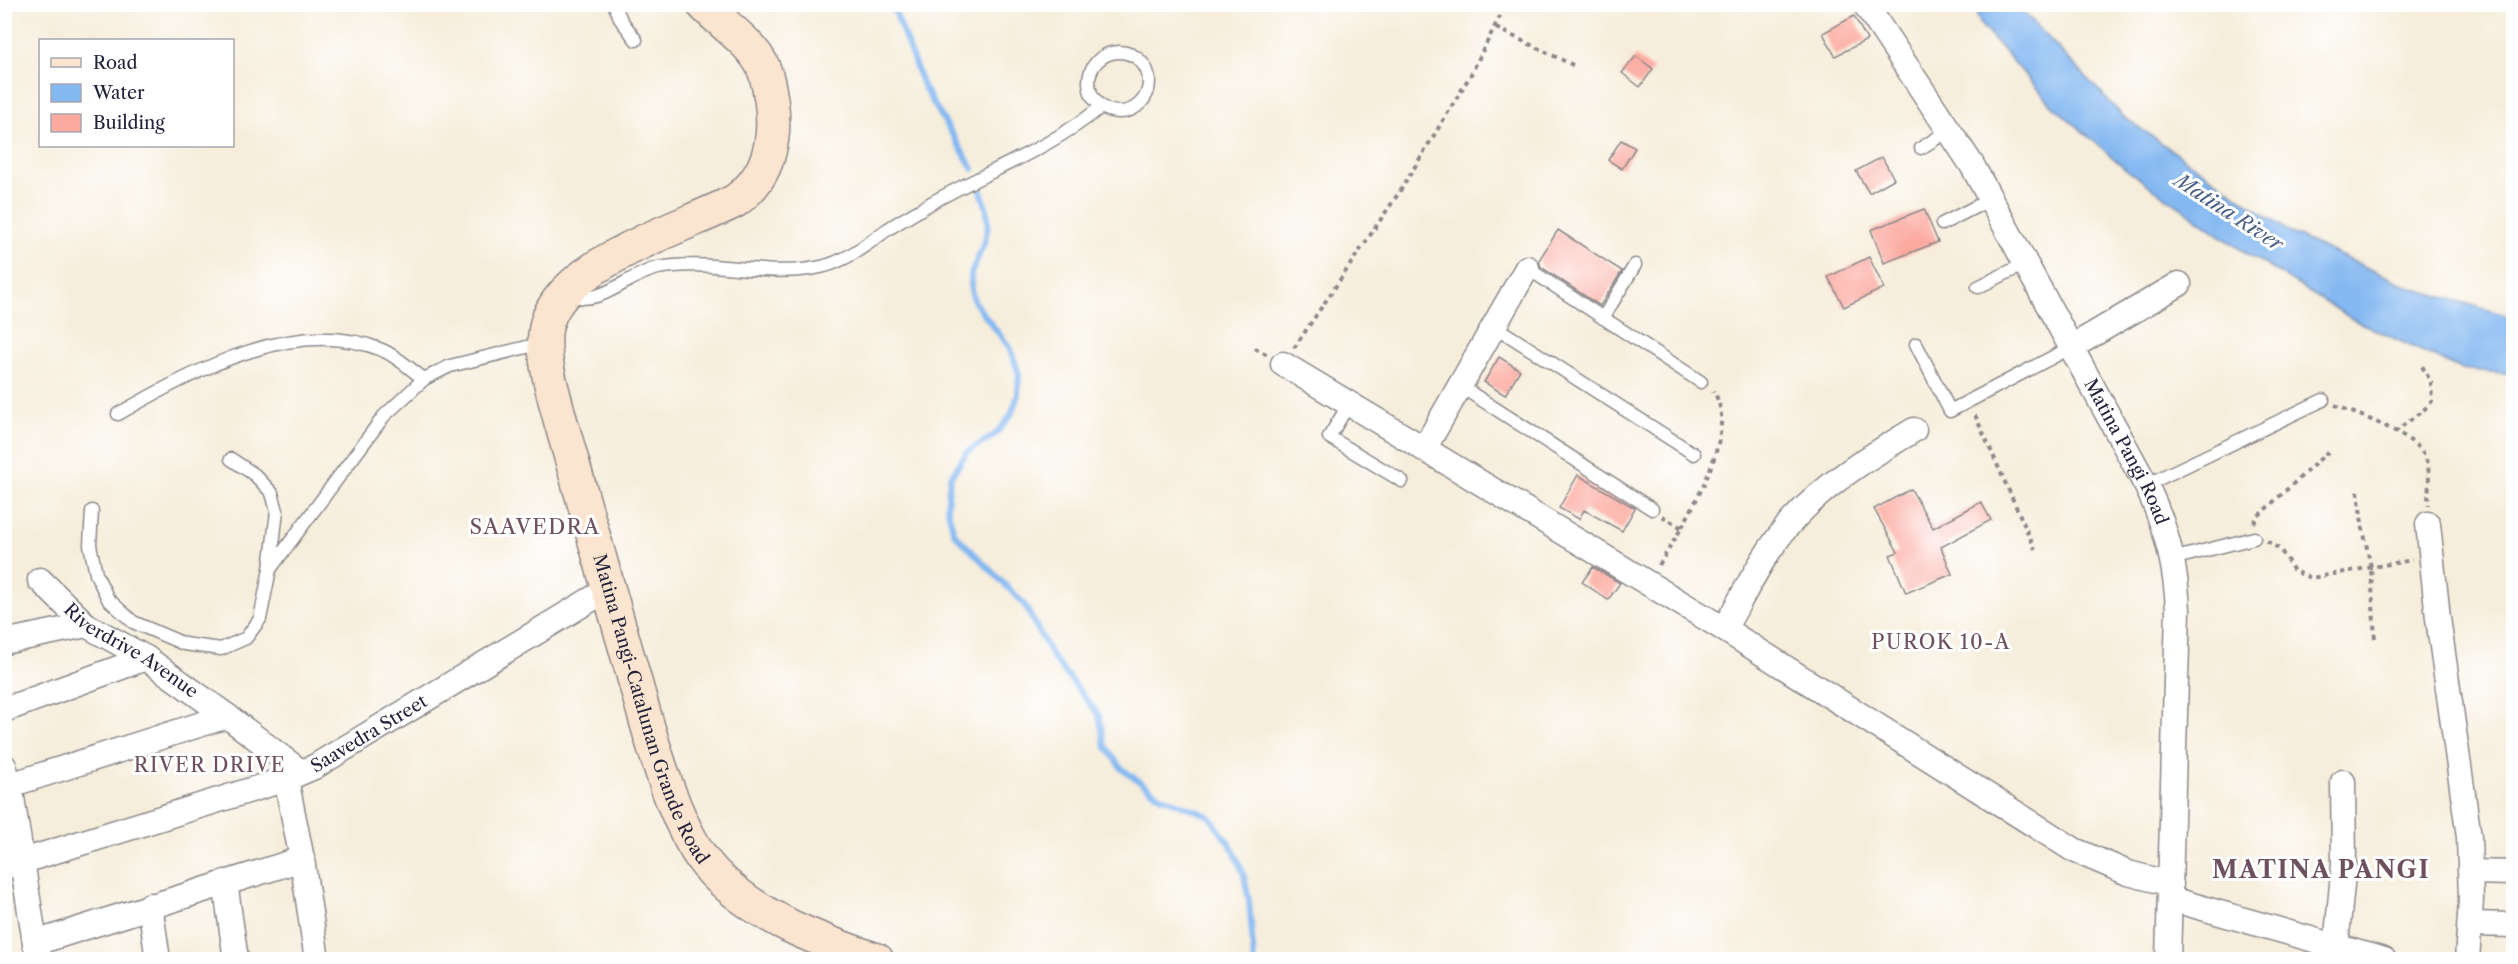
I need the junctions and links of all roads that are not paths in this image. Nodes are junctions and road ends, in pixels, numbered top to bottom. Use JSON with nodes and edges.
{"nodes":[{"id":1,"x":614,"y":4,"type":"edge"},
{"id":2,"x":703,"y":4,"type":"edge"},
{"id":3,"x":1865,"y":4,"type":"edge"},
{"id":4,"x":636,"y":40,"type":"dead end"},
{"id":5,"x":1101,"y":107,"type":"junction"},
{"id":6,"x":1950,"y":130,"type":"junction"},
{"id":7,"x":1921,"y":148,"type":"dead end"},
{"id":8,"x":1990,"y":200,"type":"junction"},
{"id":9,"x":1942,"y":224,"type":"dead end"},
{"id":10,"x":2025,"y":264,"type":"junction"},
{"id":11,"x":1635,"y":265,"type":"dead end"},
{"id":12,"x":1527,"y":268,"type":"joint"},
{"id":13,"x":2179,"y":284,"type":"dead end"},
{"id":14,"x":1978,"y":287,"type":"dead end"},
{"id":15,"x":566,"y":292,"type":"junction"},
{"id":16,"x":1603,"y":318,"type":"junction"},
{"id":17,"x":1494,"y":326,"type":"junction"},
{"id":18,"x":545,"y":343,"type":"junction"},
{"id":19,"x":1916,"y":344,"type":"dead end"},
{"id":20,"x":2070,"y":348,"type":"junction"},
{"id":21,"x":1283,"y":364,"type":"road end"},
{"id":22,"x":424,"y":379,"type":"junction"},
{"id":23,"x":1701,"y":382,"type":"road end"},
{"id":24,"x":1460,"y":386,"type":"junction"},
{"id":25,"x":2323,"y":400,"type":"road end"},
{"id":26,"x":1349,"y":404,"type":"junction"},
{"id":27,"x":118,"y":414,"type":"dead end"},
{"id":28,"x":1914,"y":430,"type":"dead end"},
{"id":29,"x":1424,"y":449,"type":"junction"},
{"id":30,"x":1694,"y":454,"type":"dead end"},
{"id":31,"x":231,"y":459,"type":"dead end"},
{"id":32,"x":1402,"y":481,"type":"dead end"},
{"id":33,"x":2146,"y":485,"type":"junction"},
{"id":34,"x":1652,"y":509,"type":"road end"},
{"id":35,"x":92,"y":511,"type":"dead end"},
{"id":36,"x":2428,"y":524,"type":"road end"},
{"id":37,"x":2254,"y":538,"type":"road end"},
{"id":38,"x":2172,"y":559,"type":"junction"},
{"id":39,"x":270,"y":569,"type":"junction"},
{"id":40,"x":40,"y":579,"type":"dead end"},
{"id":41,"x":608,"y":589,"type":"junction"},
{"id":42,"x":86,"y":625,"type":"junction"},
{"id":43,"x":1724,"y":629,"type":"junction"},
{"id":44,"x":4,"y":642,"type":"edge"},
{"id":45,"x":146,"y":658,"type":"junction"},
{"id":46,"x":4,"y":711,"type":"edge"},
{"id":47,"x":227,"y":716,"type":"junction"},
{"id":48,"x":7,"y":775,"type":"edge"},
{"id":49,"x":293,"y":776,"type":"junction"},
{"id":50,"x":2343,"y":782,"type":"dead end"},
{"id":51,"x":302,"y":859,"type":"junction"},
{"id":52,"x":13,"y":864,"type":"edge"},
{"id":53,"x":2471,"y":872,"type":"junction"},
{"id":54,"x":2514,"y":873,"type":"edge"},
{"id":55,"x":225,"y":882,"type":"junction"},
{"id":56,"x":2171,"y":891,"type":"junction"},
{"id":57,"x":150,"y":905,"type":"junction"},
{"id":58,"x":2470,"y":924,"type":"junction"},
{"id":59,"x":2514,"y":925,"type":"edge"},
{"id":60,"x":2336,"y":946,"type":"junction"},
{"id":61,"x":38,"y":951,"type":"edge"},
{"id":62,"x":158,"y":960,"type":"edge"},
{"id":63,"x":236,"y":960,"type":"edge"},
{"id":64,"x":316,"y":960,"type":"edge"},
{"id":65,"x":877,"y":960,"type":"edge"},
{"id":66,"x":2168,"y":960,"type":"edge"},
{"id":67,"x":2384,"y":960,"type":"edge"},
{"id":68,"x":2467,"y":960,"type":"edge"}],
"edges":[{"from":1,"to":4,"type":"lane"},
{"from":2,"to":15,"type":"street","name":"Matina Pangi-Catalunan Grande Road"},
{"from":3,"to":6,"type":"street","name":"Matina Pangi Road"},
{"from":5,"to":5,"type":"lane"},
{"from":5,"to":15,"type":"lane"},
{"from":6,"to":7,"type":"lane"},
{"from":6,"to":8,"type":"street","name":"Matina Pangi Road"},
{"from":8,"to":9,"type":"lane"},
{"from":8,"to":10,"type":"street","name":"Matina Pangi Road"},
{"from":10,"to":14,"type":"lane"},
{"from":10,"to":20,"type":"street","name":"Matina Pangi Road"},
{"from":11,"to":16,"type":"lane"},
{"from":12,"to":16,"type":"lane"},
{"from":12,"to":17,"type":"street"},
{"from":13,"to":20,"type":"street"},
{"from":15,"to":18,"type":"street","name":"Matina Pangi-Catalunan Grande Road"},
{"from":16,"to":23,"type":"lane"},
{"from":17,"to":24,"type":"street"},
{"from":17,"to":30,"type":"lane"},
{"from":18,"to":22,"type":"lane"},
{"from":18,"to":41,"type":"street","name":"Matina Pangi-Catalunan Grande Road"},
{"from":19,"to":20,"type":"lane"},
{"from":20,"to":33,"type":"street","name":"Matina Pangi Road"},
{"from":21,"to":26,"type":"street"},
{"from":22,"to":27,"type":"lane"},
{"from":22,"to":39,"type":"lane"},
{"from":24,"to":29,"type":"street"},
{"from":24,"to":34,"type":"lane"},
{"from":25,"to":33,"type":"lane"},
{"from":26,"to":29,"type":"street"},
{"from":26,"to":32,"type":"lane"},
{"from":28,"to":43,"type":"street"},
{"from":29,"to":43,"type":"street"},
{"from":31,"to":39,"type":"lane"},
{"from":33,"to":38,"type":"street","name":"Matina Pangi Road"},
{"from":35,"to":39,"type":"lane"},
{"from":36,"to":53,"type":"street"},
{"from":37,"to":38,"type":"lane"},
{"from":38,"to":56,"type":"street","name":"Matina Pangi Road"},
{"from":40,"to":42,"type":"street","name":"Riverdrive Avenue"},
{"from":41,"to":49,"type":"street","name":"Saavedra Street"},
{"from":41,"to":65,"type":"street","name":"Matina Pangi-Catalunan Grande Road"},
{"from":42,"to":44,"type":"street"},
{"from":42,"to":45,"type":"street","name":"Riverdrive Avenue"},
{"from":43,"to":56,"type":"street"},
{"from":45,"to":46,"type":"street"},
{"from":45,"to":47,"type":"street","name":"Riverdrive Avenue"},
{"from":47,"to":48,"type":"street"},
{"from":47,"to":49,"type":"street","name":"Riverdrive Avenue"},
{"from":48,"to":52,"type":"street"},
{"from":49,"to":51,"type":"street"},
{"from":49,"to":52,"type":"street","name":"Saavedra Street"},
{"from":50,"to":60,"type":"street"},
{"from":51,"to":55,"type":"street"},
{"from":51,"to":64,"type":"street"},
{"from":52,"to":61,"type":"street"},
{"from":53,"to":54,"type":"street"},
{"from":53,"to":58,"type":"street"},
{"from":55,"to":57,"type":"street"},
{"from":55,"to":63,"type":"street"},
{"from":56,"to":60,"type":"street"},
{"from":56,"to":66,"type":"street","name":"Matina Pangi Road"},
{"from":57,"to":61,"type":"street"},
{"from":57,"to":62,"type":"street"},
{"from":58,"to":59,"type":"street"},
{"from":58,"to":68,"type":"street"},
{"from":60,"to":67,"type":"street"}]}
